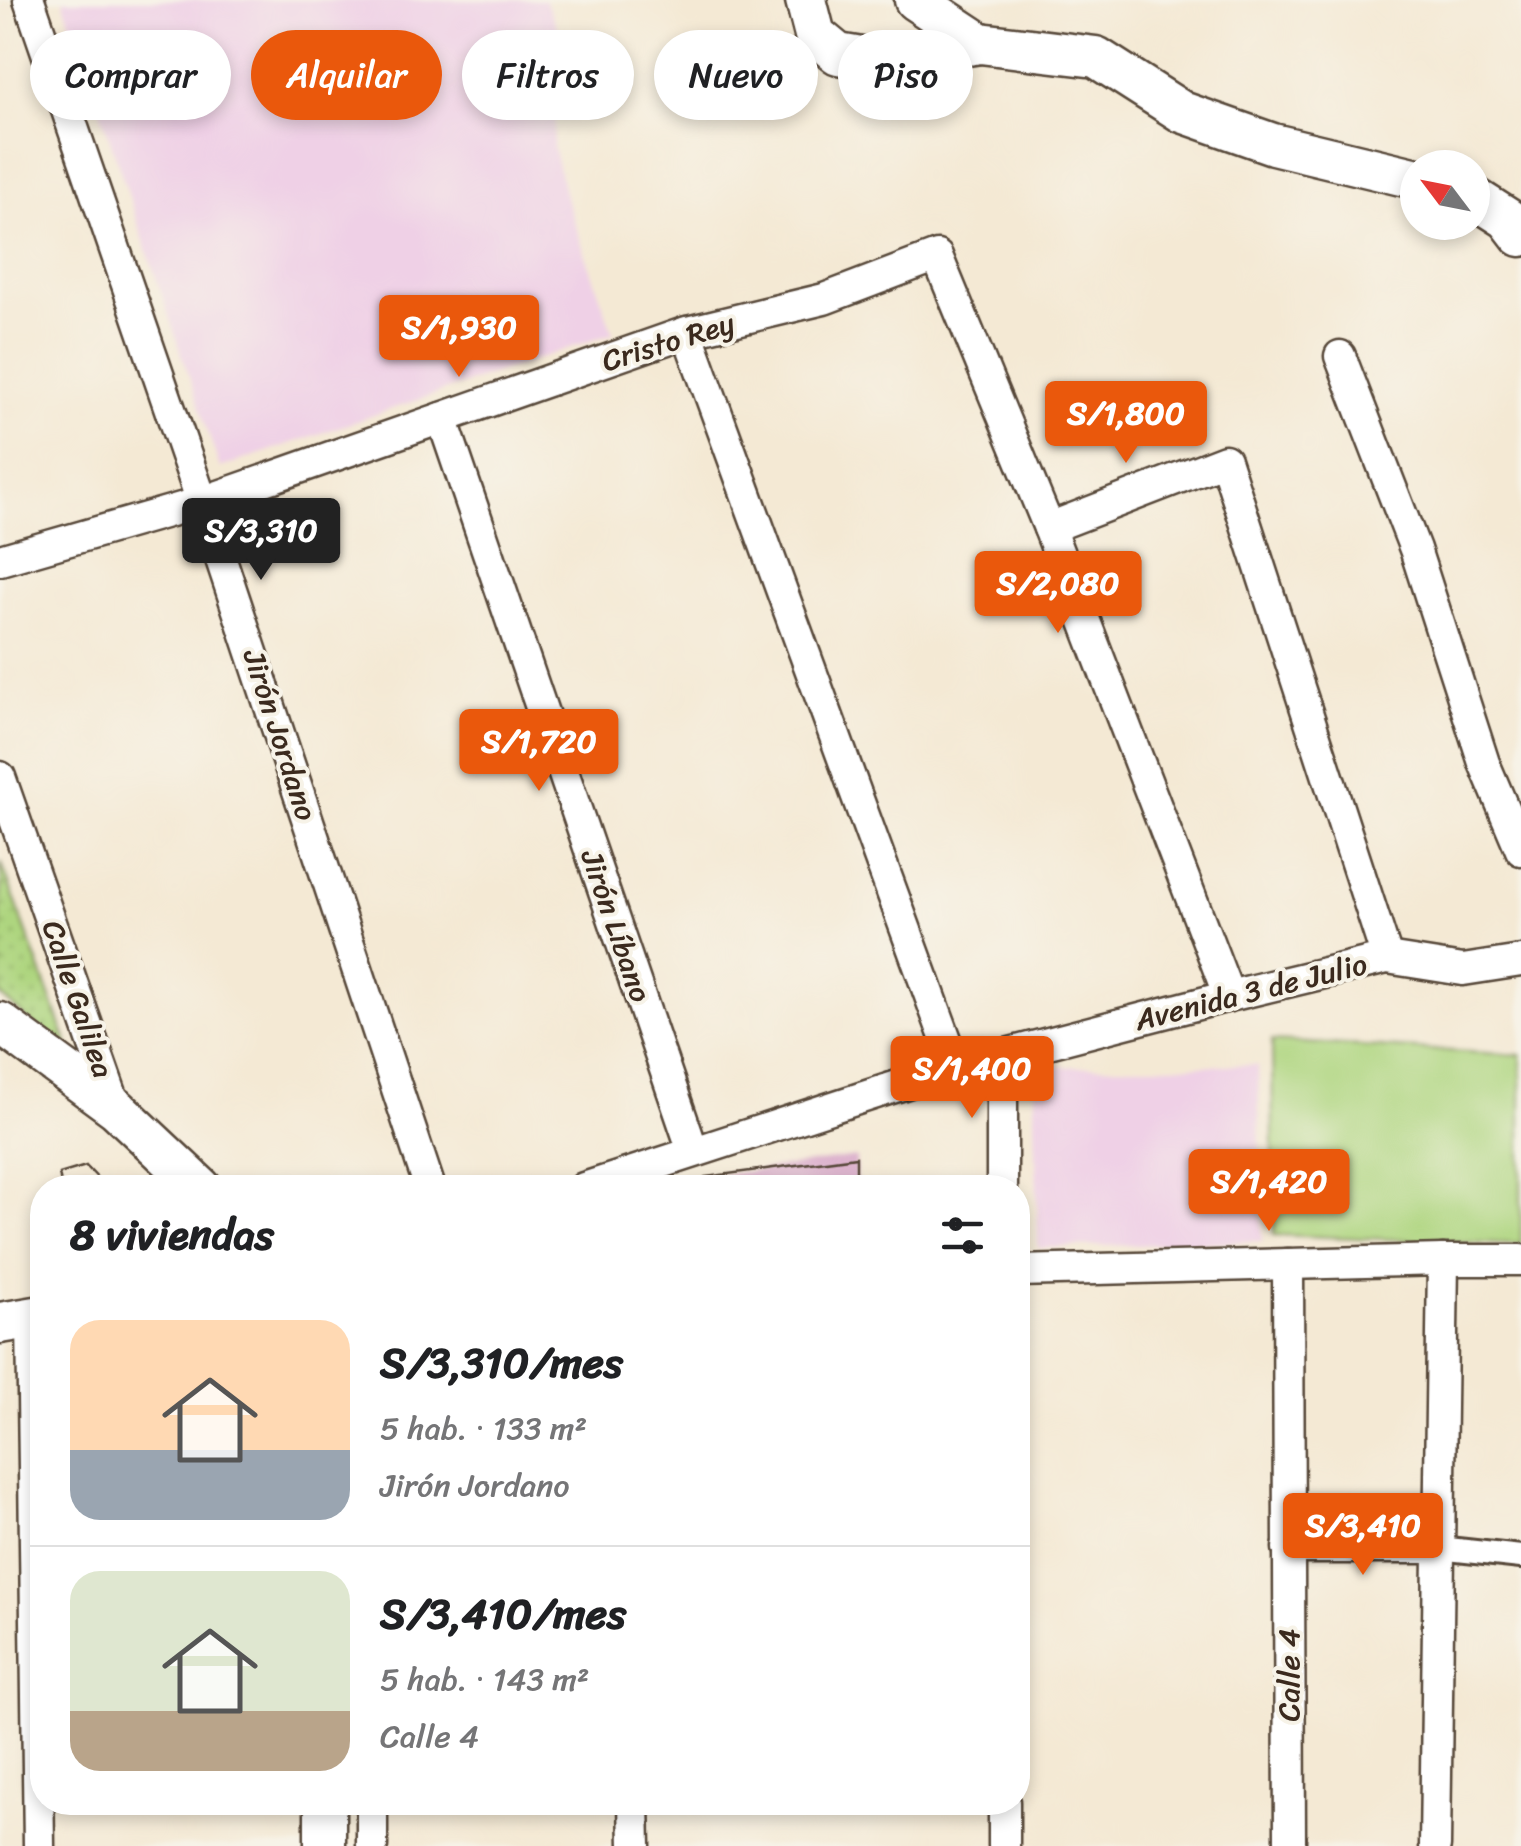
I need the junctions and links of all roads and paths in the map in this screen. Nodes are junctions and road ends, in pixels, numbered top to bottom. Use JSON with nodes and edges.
{"nodes":[{"id":1,"x":29,"y":0,"type":"edge"},
{"id":2,"x":806,"y":0,"type":"edge"},
{"id":3,"x":915,"y":0,"type":"edge"},
{"id":4,"x":980,"y":44,"type":"junction"},
{"id":5,"x":1400,"y":175,"type":"edge"},
{"id":6,"x":1490,"y":208,"type":"edge"},
{"id":7,"x":1521,"y":236,"type":"edge"},
{"id":8,"x":687,"y":332,"type":"junction"},
{"id":9,"x":1340,"y":356,"type":"dead end"},
{"id":10,"x":442,"y":418,"type":"junction"},
{"id":11,"x":202,"y":502,"type":"junction"},
{"id":12,"x":1048,"y":528,"type":"junction"},
{"id":13,"x":0,"y":560,"type":"edge"},
{"id":14,"x":0,"y":777,"type":"edge"},
{"id":15,"x":1521,"y":850,"type":"edge"},
{"id":16,"x":1388,"y":958,"type":"junction"},
{"id":17,"x":1521,"y":961,"type":"edge"},
{"id":18,"x":1230,"y":996,"type":"junction"},
{"id":19,"x":3,"y":1028,"type":"edge"},
{"id":20,"x":1002,"y":1055,"type":"junction"},
{"id":21,"x":956,"y":1066,"type":"junction"},
{"id":22,"x":116,"y":1108,"type":"junction"},
{"id":23,"x":694,"y":1150,"type":"junction"},
{"id":24,"x":187,"y":1175,"type":"edge"},
{"id":25,"x":426,"y":1175,"type":"edge"},
{"id":26,"x":622,"y":1175,"type":"edge"},
{"id":27,"x":1002,"y":1175,"type":"edge"},
{"id":28,"x":1442,"y":1260,"type":"junction"},
{"id":29,"x":1521,"y":1260,"type":"edge"},
{"id":30,"x":1288,"y":1264,"type":"junction"},
{"id":31,"x":1030,"y":1271,"type":"edge"},
{"id":32,"x":25,"y":1319,"type":"edge"},
{"id":33,"x":30,"y":1507,"type":"edge"},
{"id":34,"x":1288,"y":1548,"type":"junction"},
{"id":35,"x":1439,"y":1548,"type":"junction"},
{"id":36,"x":1521,"y":1556,"type":"edge"},
{"id":37,"x":38,"y":1815,"type":"edge"},
{"id":38,"x":325,"y":1815,"type":"edge"},
{"id":39,"x":372,"y":1815,"type":"edge"},
{"id":40,"x":634,"y":1815,"type":"edge"},
{"id":41,"x":1004,"y":1815,"type":"edge"},
{"id":42,"x":39,"y":1846,"type":"edge"},
{"id":43,"x":325,"y":1846,"type":"edge"},
{"id":44,"x":372,"y":1846,"type":"edge"},
{"id":45,"x":635,"y":1846,"type":"edge"},
{"id":46,"x":1004,"y":1846,"type":"edge"},
{"id":47,"x":1290,"y":1846,"type":"edge"},
{"id":48,"x":1435,"y":1846,"type":"edge"}],
"edges":[{"from":1,"to":11,"type":"street","name":"Jirón Jordano"},
{"from":2,"to":4,"type":"street"},
{"from":3,"to":4,"type":"street"},
{"from":4,"to":5,"type":"street"},
{"from":6,"to":7,"type":"street"},
{"from":8,"to":10,"type":"street","name":"Cristo Rey"},
{"from":8,"to":12,"type":"street","name":"Cristo Rey"},
{"from":8,"to":21,"type":"street"},
{"from":9,"to":15,"type":"street"},
{"from":10,"to":11,"type":"street","name":"Cristo Rey"},
{"from":10,"to":23,"type":"street","name":"Jirón Líbano"},
{"from":11,"to":13,"type":"street","name":"Cristo Rey"},
{"from":11,"to":25,"type":"street","name":"Jirón Jordano"},
{"from":12,"to":16,"type":"street"},
{"from":12,"to":18,"type":"street"},
{"from":14,"to":22,"type":"street","name":"Calle Galilea"},
{"from":16,"to":17,"type":"street","name":"Avenida 3 de Julio"},
{"from":16,"to":18,"type":"street","name":"Avenida 3 de Julio"},
{"from":18,"to":20,"type":"street","name":"Avenida 3 de Julio"},
{"from":19,"to":22,"type":"street"},
{"from":20,"to":21,"type":"street","name":"Avenida 3 de Julio"},
{"from":20,"to":27,"type":"street"},
{"from":21,"to":23,"type":"street","name":"Avenida 3 de Julio"},
{"from":22,"to":24,"type":"street"},
{"from":23,"to":26,"type":"street","name":"Avenida 3 de Julio"},
{"from":28,"to":29,"type":"street"},
{"from":28,"to":30,"type":"street"},
{"from":28,"to":35,"type":"street"},
{"from":30,"to":31,"type":"street"},
{"from":30,"to":34,"type":"street","name":"Calle 4"},
{"from":32,"to":33,"type":"street"},
{"from":34,"to":35,"type":"street"},
{"from":34,"to":47,"type":"street","name":"Calle 4"},
{"from":35,"to":36,"type":"street"},
{"from":35,"to":48,"type":"street"},
{"from":37,"to":42,"type":"street"},
{"from":38,"to":43,"type":"street"},
{"from":39,"to":44,"type":"street"},
{"from":40,"to":45,"type":"street"},
{"from":41,"to":46,"type":"street"}]}
